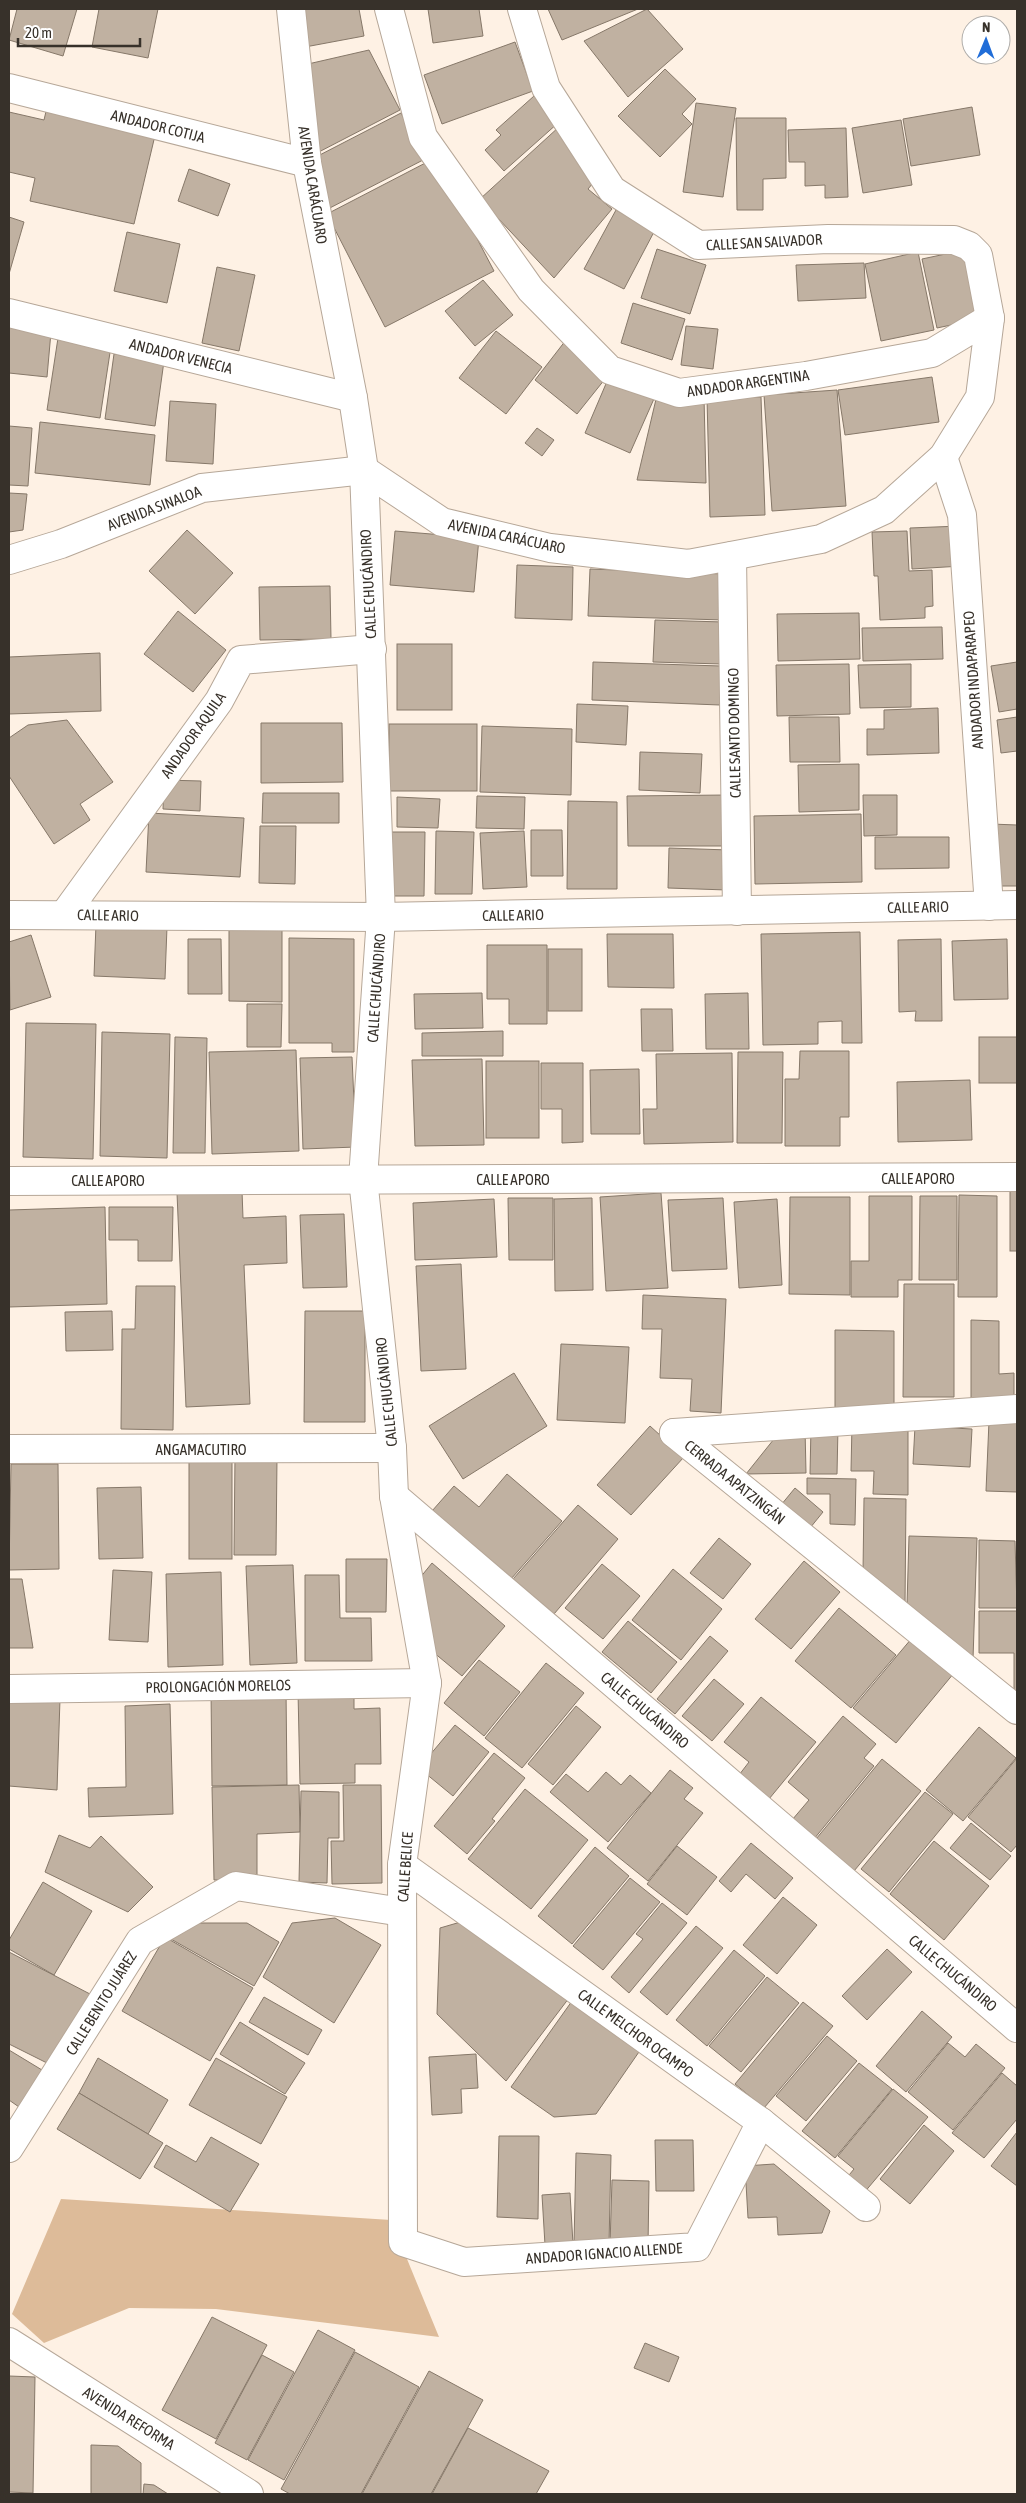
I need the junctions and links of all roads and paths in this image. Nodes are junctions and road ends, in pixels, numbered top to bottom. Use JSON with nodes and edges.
{"nodes":[{"id":1,"x":291,"y":9,"type":"edge"},
{"id":2,"x":389,"y":9,"type":"edge"},
{"id":3,"x":522,"y":9,"type":"edge"},
{"id":4,"x":9,"y":88,"type":"edge"},
{"id":5,"x":307,"y":163,"type":"junction"},
{"id":6,"x":9,"y":313,"type":"edge"},
{"id":7,"x":990,"y":318,"type":"junction"},
{"id":8,"x":353,"y":398,"type":"junction"},
{"id":9,"x":944,"y":457,"type":"junction"},
{"id":10,"x":364,"y":470,"type":"junction"},
{"id":11,"x":732,"y":556,"type":"junction"},
{"id":12,"x":9,"y":560,"type":"edge"},
{"id":13,"x":372,"y":649,"type":"junction"},
{"id":14,"x":1017,"y":905,"type":"edge"},
{"id":15,"x":989,"y":906,"type":"junction"},
{"id":16,"x":737,"y":911,"type":"junction"},
{"id":17,"x":9,"y":915,"type":"edge"},
{"id":18,"x":64,"y":915,"type":"junction"},
{"id":19,"x":381,"y":917,"type":"junction"},
{"id":20,"x":1017,"y":1177,"type":"edge"},
{"id":21,"x":363,"y":1179,"type":"junction"},
{"id":22,"x":9,"y":1181,"type":"edge"},
{"id":23,"x":1017,"y":1409,"type":"edge"},
{"id":24,"x":392,"y":1448,"type":"junction"},
{"id":25,"x":9,"y":1449,"type":"edge"},
{"id":26,"x":394,"y":1496,"type":"junction"},
{"id":27,"x":427,"y":1683,"type":"junction"},
{"id":28,"x":9,"y":1689,"type":"edge"},
{"id":29,"x":1017,"y":1710,"type":"edge"},
{"id":30,"x":402,"y":1866,"type":"junction"},
{"id":31,"x":402,"y":1912,"type":"junction"},
{"id":32,"x":1017,"y":2028,"type":"edge"},
{"id":33,"x":761,"y":2122,"type":"junction"},
{"id":34,"x":9,"y":2148,"type":"edge"},
{"id":35,"x":866,"y":2207,"type":"dead end"},
{"id":36,"x":403,"y":2242,"type":"joint"},
{"id":37,"x":9,"y":2342,"type":"edge"},
{"id":38,"x":249,"y":2494,"type":"edge"}],
"edges":[{"from":1,"to":5,"type":"street","name":"AVENIDA CARÁCUARO"},
{"from":2,"to":7,"type":"street","name":"ANDADOR ARGENTINA"},
{"from":3,"to":7,"type":"street","name":"CALLE SAN SALVADOR"},
{"from":4,"to":5,"type":"street","name":"ANDADOR COTIJA"},
{"from":5,"to":8,"type":"street","name":"AVENIDA CARÁCUARO"},
{"from":6,"to":8,"type":"street","name":"ANDADOR VENECIA"},
{"from":7,"to":9,"type":"street","name":"AVENIDA CARÁCUARO"},
{"from":8,"to":10,"type":"street","name":"AVENIDA CARÁCUARO"},
{"from":9,"to":11,"type":"street","name":"AVENIDA CARÁCUARO"},
{"from":9,"to":15,"type":"street","name":"ANDADOR INDAPARAPEO"},
{"from":10,"to":11,"type":"street","name":"AVENIDA CARÁCUARO"},
{"from":10,"to":12,"type":"street","name":"AVENIDA SINALOA"},
{"from":10,"to":13,"type":"street","name":"CALLE CHUCÁNDIRO"},
{"from":11,"to":16,"type":"street","name":"CALLE SANTO DOMINGO"},
{"from":13,"to":18,"type":"street","name":"ANDADOR AQUILA"},
{"from":13,"to":19,"type":"street","name":"CALLE CHUCÁNDIRO"},
{"from":14,"to":15,"type":"street","name":"CALLE ARIO"},
{"from":15,"to":16,"type":"street","name":"CALLE ARIO"},
{"from":16,"to":19,"type":"street","name":"CALLE ARIO"},
{"from":17,"to":18,"type":"street","name":"CALLE ARIO"},
{"from":18,"to":19,"type":"street","name":"CALLE ARIO"},
{"from":19,"to":21,"type":"street","name":"CALLE CHUCÁNDIRO"},
{"from":20,"to":21,"type":"street","name":"CALLE APORO"},
{"from":21,"to":22,"type":"street","name":"CALLE APORO"},
{"from":21,"to":24,"type":"street","name":"CALLE CHUCÁNDIRO"},
{"from":23,"to":29,"type":"street","name":"CERRADA APATZINGÁN"},
{"from":24,"to":25,"type":"street","name":"ANGAMACUTIRO"},
{"from":24,"to":26,"type":"street","name":"CALLE CHUCÁNDIRO"},
{"from":26,"to":27,"type":"street","name":"CALLE BELICE"},
{"from":26,"to":32,"type":"street","name":"CALLE CHUCÁNDIRO"},
{"from":27,"to":28,"type":"street","name":"PROLONGACIÓN MORELOS"},
{"from":27,"to":30,"type":"street","name":"CALLE BELICE"},
{"from":30,"to":31,"type":"street","name":"CALLE BELICE"},
{"from":30,"to":33,"type":"street","name":"CALLE MELCHOR OCAMPO"},
{"from":31,"to":34,"type":"street","name":"CALLE BENITO JUÁREZ"},
{"from":31,"to":36,"type":"street","name":"CALLE BELICE"},
{"from":33,"to":35,"type":"street","name":"CALLE MELCHOR OCAMPO"},
{"from":33,"to":36,"type":"street","name":"ANDADOR IGNACIO ALLENDE"},
{"from":37,"to":38,"type":"street","name":"AVENIDA REFORMA"}]}
